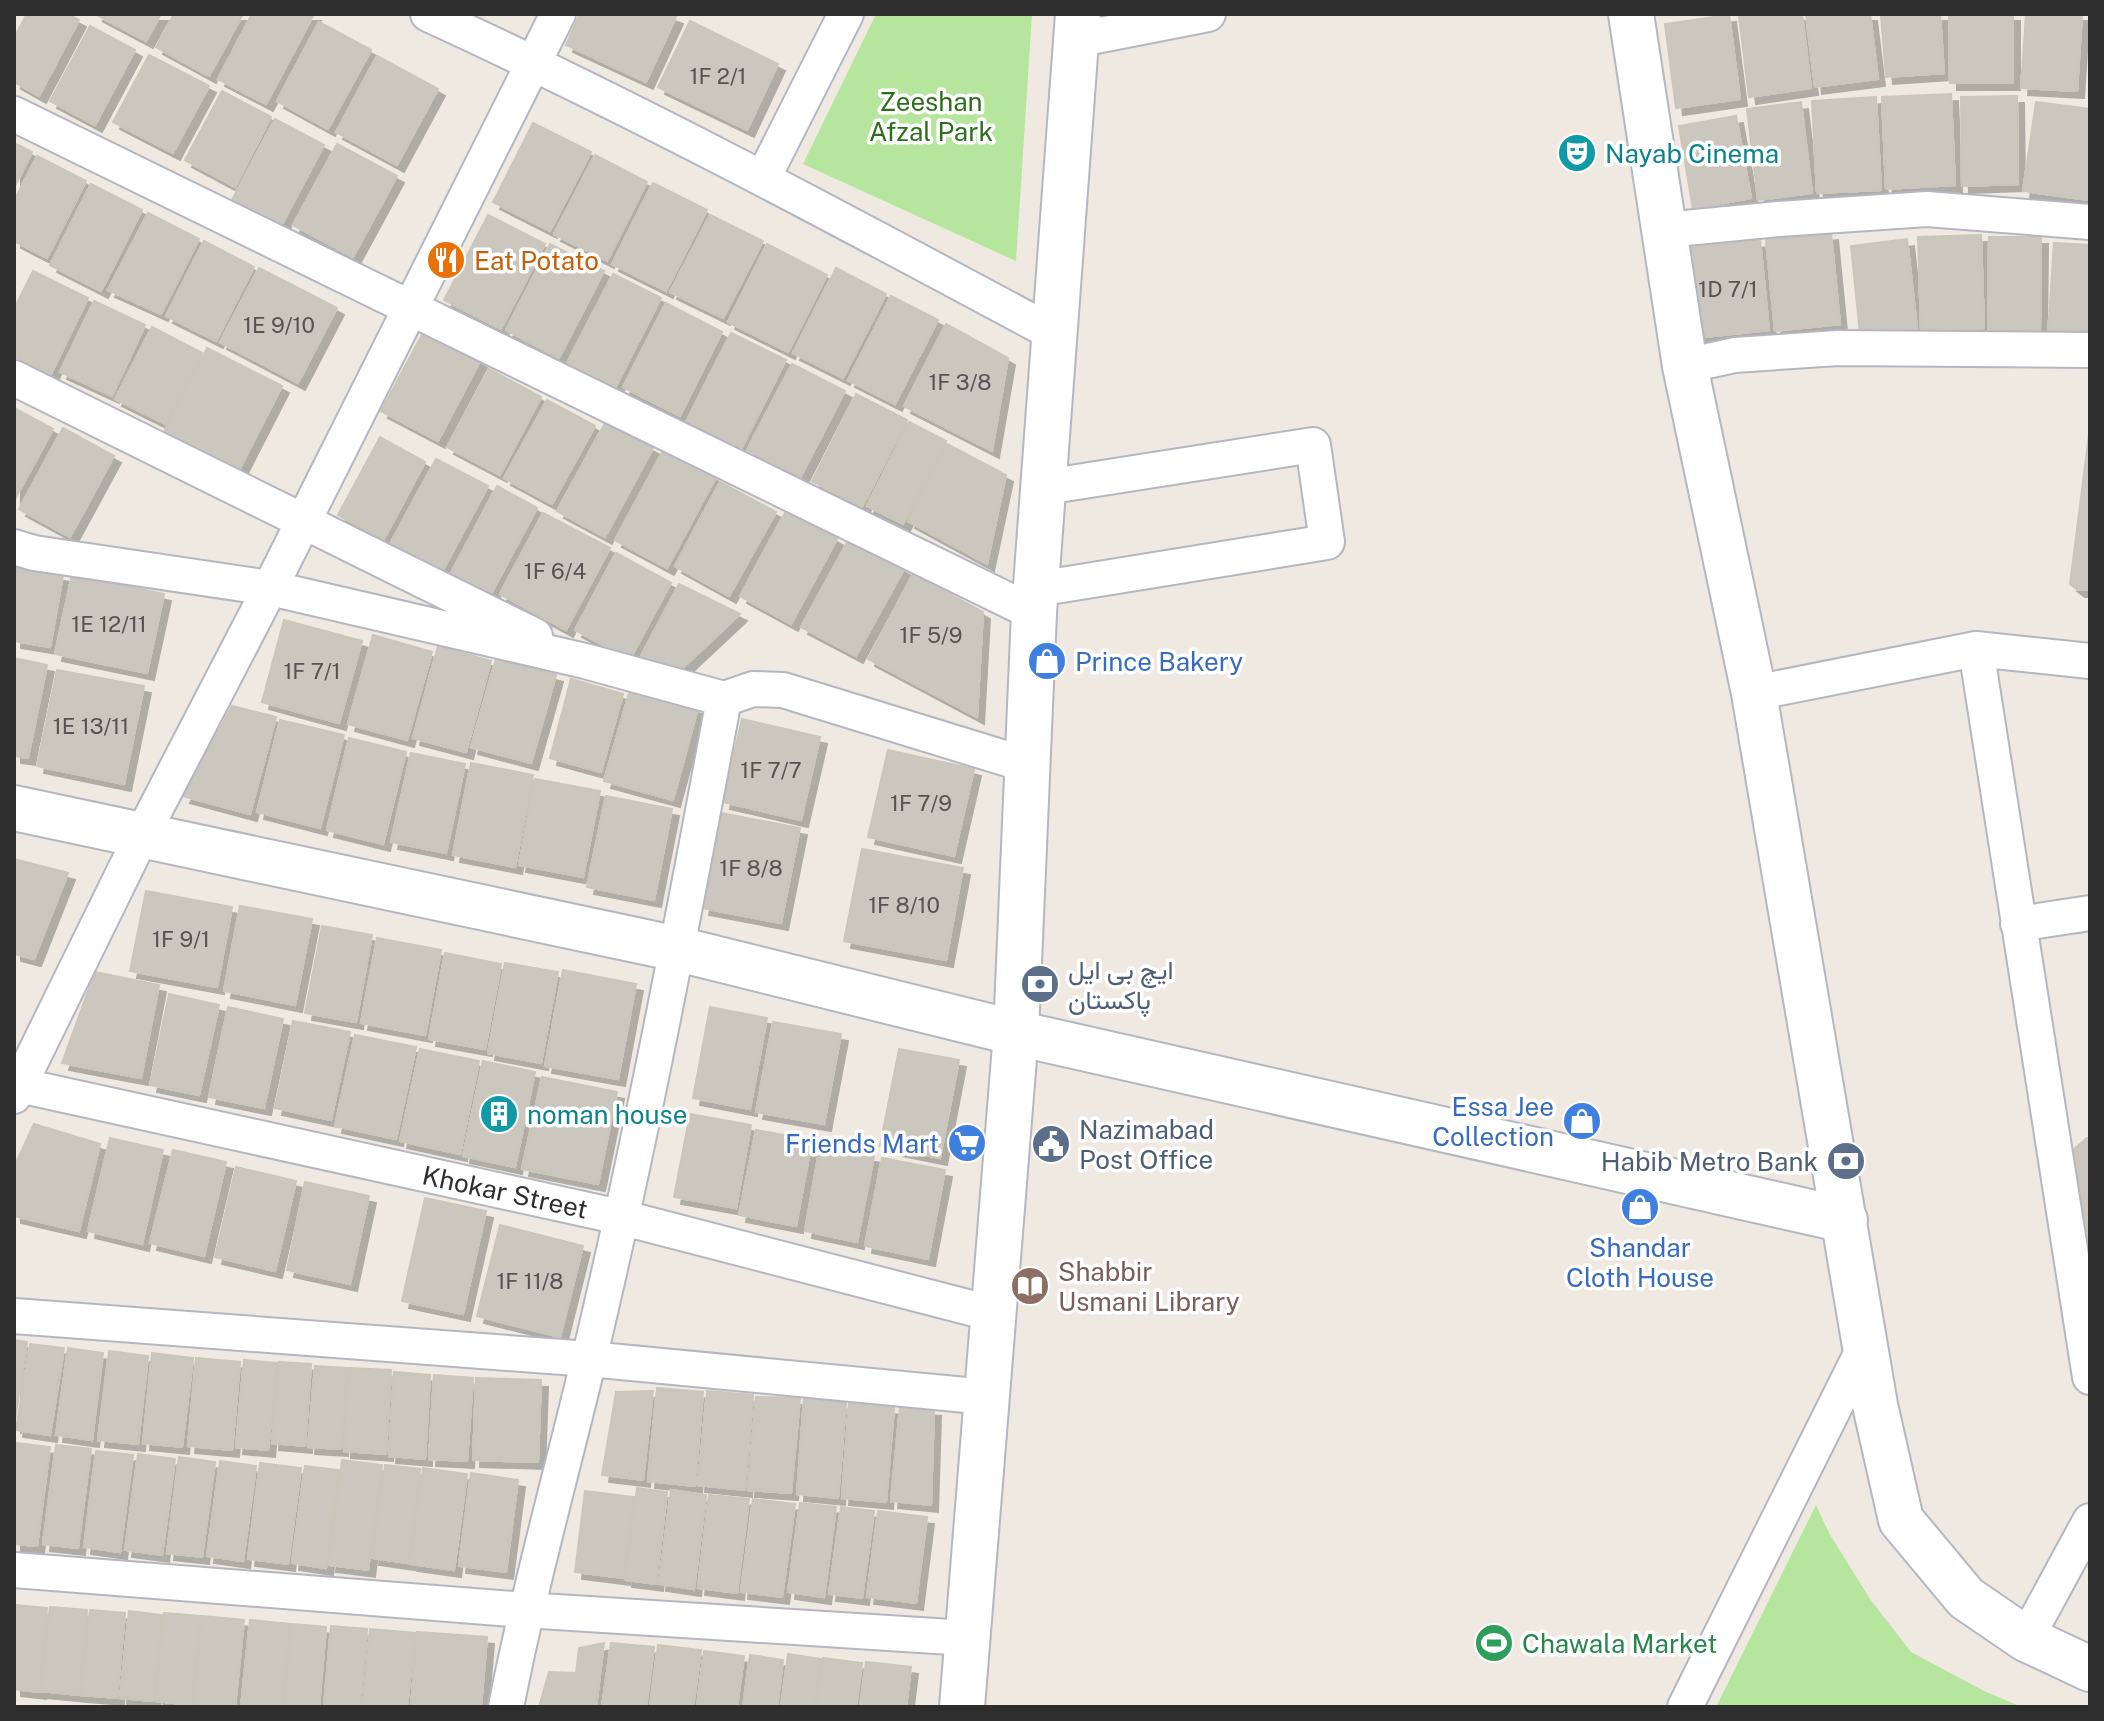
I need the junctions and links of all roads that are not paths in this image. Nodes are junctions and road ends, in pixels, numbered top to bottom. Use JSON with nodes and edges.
{"nodes":[{"id":1,"x":428,"y":14,"type":"edge"},
{"id":2,"x":558,"y":14,"type":"edge"},
{"id":3,"x":846,"y":14,"type":"edge"},
{"id":4,"x":1208,"y":14,"type":"edge"},
{"id":5,"x":1631,"y":14,"type":"edge"},
{"id":6,"x":1077,"y":27,"type":"edge"},
{"id":7,"x":534,"y":63,"type":"junction"},
{"id":8,"x":14,"y":114,"type":"edge"},
{"id":9,"x":763,"y":178,"type":"junction"},
{"id":10,"x":2090,"y":222,"type":"edge"},
{"id":11,"x":1665,"y":230,"type":"junction"},
{"id":12,"x":410,"y":308,"type":"junction"},
{"id":13,"x":1053,"y":333,"type":"junction"},
{"id":14,"x":2090,"y":350,"type":"edge"},
{"id":15,"x":1685,"y":366,"type":"junction"},
{"id":16,"x":14,"y":378,"type":"edge"},
{"id":17,"x":1045,"y":487,"type":"junction"},
{"id":18,"x":303,"y":521,"type":"junction"},
{"id":19,"x":14,"y":547,"type":"edge"},
{"id":20,"x":270,"y":588,"type":"junction"},
{"id":21,"x":1035,"y":601,"type":"junction"},
{"id":22,"x":1976,"y":649,"type":"junction"},
{"id":23,"x":585,"y":661,"type":"junction"},
{"id":24,"x":2090,"y":661,"type":"edge"},
{"id":25,"x":1754,"y":693,"type":"junction"},
{"id":26,"x":724,"y":699,"type":"junction"},
{"id":27,"x":1027,"y":765,"type":"junction"},
{"id":28,"x":14,"y":808,"type":"edge"},
{"id":29,"x":142,"y":835,"type":"junction"},
{"id":30,"x":2090,"y":913,"type":"edge"},
{"id":31,"x":2018,"y":924,"type":"junction"},
{"id":32,"x":678,"y":949,"type":"junction"},
{"id":33,"x":1016,"y":1033,"type":"junction"},
{"id":34,"x":16,"y":1088,"type":"edge"},
{"id":35,"x":620,"y":1217,"type":"junction"},
{"id":36,"x":1845,"y":1220,"type":"junction"},
{"id":37,"x":994,"y":1314,"type":"junction"},
{"id":38,"x":14,"y":1316,"type":"edge"},
{"id":39,"x":1866,"y":1344,"type":"junction"},
{"id":40,"x":589,"y":1359,"type":"junction"},
{"id":41,"x":2090,"y":1377,"type":"edge"},
{"id":42,"x":987,"y":1397,"type":"junction"},
{"id":43,"x":2090,"y":1521,"type":"edge"},
{"id":44,"x":14,"y":1570,"type":"edge"},
{"id":45,"x":525,"y":1610,"type":"junction"},
{"id":46,"x":967,"y":1638,"type":"junction"},
{"id":47,"x":2026,"y":1639,"type":"junction"},
{"id":48,"x":2090,"y":1669,"type":"edge"},
{"id":49,"x":506,"y":1707,"type":"edge"},
{"id":50,"x":962,"y":1707,"type":"edge"},
{"id":51,"x":1685,"y":1707,"type":"edge"}],
"edges":[{"from":1,"to":7,"type":"street"},
{"from":2,"to":7,"type":"street"},
{"from":3,"to":9,"type":"street"},
{"from":4,"to":6,"type":"street"},
{"from":5,"to":11,"type":"street"},
{"from":6,"to":13,"type":"street"},
{"from":7,"to":9,"type":"street"},
{"from":7,"to":12,"type":"street"},
{"from":8,"to":12,"type":"street"},
{"from":9,"to":13,"type":"street"},
{"from":10,"to":11,"type":"street"},
{"from":11,"to":15,"type":"street"},
{"from":12,"to":18,"type":"street"},
{"from":12,"to":21,"type":"street"},
{"from":13,"to":17,"type":"street"},
{"from":14,"to":15,"type":"street"},
{"from":15,"to":25,"type":"street"},
{"from":16,"to":18,"type":"street"},
{"from":17,"to":21,"type":"street"},
{"from":17,"to":21,"type":"street"},
{"from":18,"to":20,"type":"street"},
{"from":18,"to":23,"type":"street"},
{"from":19,"to":20,"type":"street"},
{"from":20,"to":23,"type":"street"},
{"from":20,"to":29,"type":"street"},
{"from":21,"to":27,"type":"street"},
{"from":22,"to":24,"type":"street"},
{"from":22,"to":25,"type":"street"},
{"from":22,"to":31,"type":"street"},
{"from":23,"to":26,"type":"street"},
{"from":25,"to":36,"type":"street"},
{"from":26,"to":27,"type":"street"},
{"from":26,"to":32,"type":"street"},
{"from":27,"to":33,"type":"street"},
{"from":28,"to":29,"type":"street"},
{"from":29,"to":32,"type":"street"},
{"from":29,"to":34,"type":"street"},
{"from":30,"to":31,"type":"street"},
{"from":31,"to":41,"type":"street"},
{"from":32,"to":33,"type":"street"},
{"from":32,"to":35,"type":"street"},
{"from":33,"to":36,"type":"street"},
{"from":33,"to":37,"type":"street"},
{"from":34,"to":35,"type":"street","name":"Khokar Street"},
{"from":35,"to":37,"type":"street","name":"Khokar Street"},
{"from":35,"to":40,"type":"street"},
{"from":36,"to":39,"type":"street"},
{"from":37,"to":42,"type":"street"},
{"from":38,"to":40,"type":"street"},
{"from":39,"to":47,"type":"street"},
{"from":39,"to":51,"type":"street"},
{"from":40,"to":42,"type":"street"},
{"from":40,"to":45,"type":"street"},
{"from":42,"to":46,"type":"street"},
{"from":43,"to":47,"type":"street"},
{"from":44,"to":45,"type":"street"},
{"from":45,"to":46,"type":"street"},
{"from":45,"to":49,"type":"street"},
{"from":46,"to":50,"type":"street"},
{"from":47,"to":48,"type":"street"}]}
